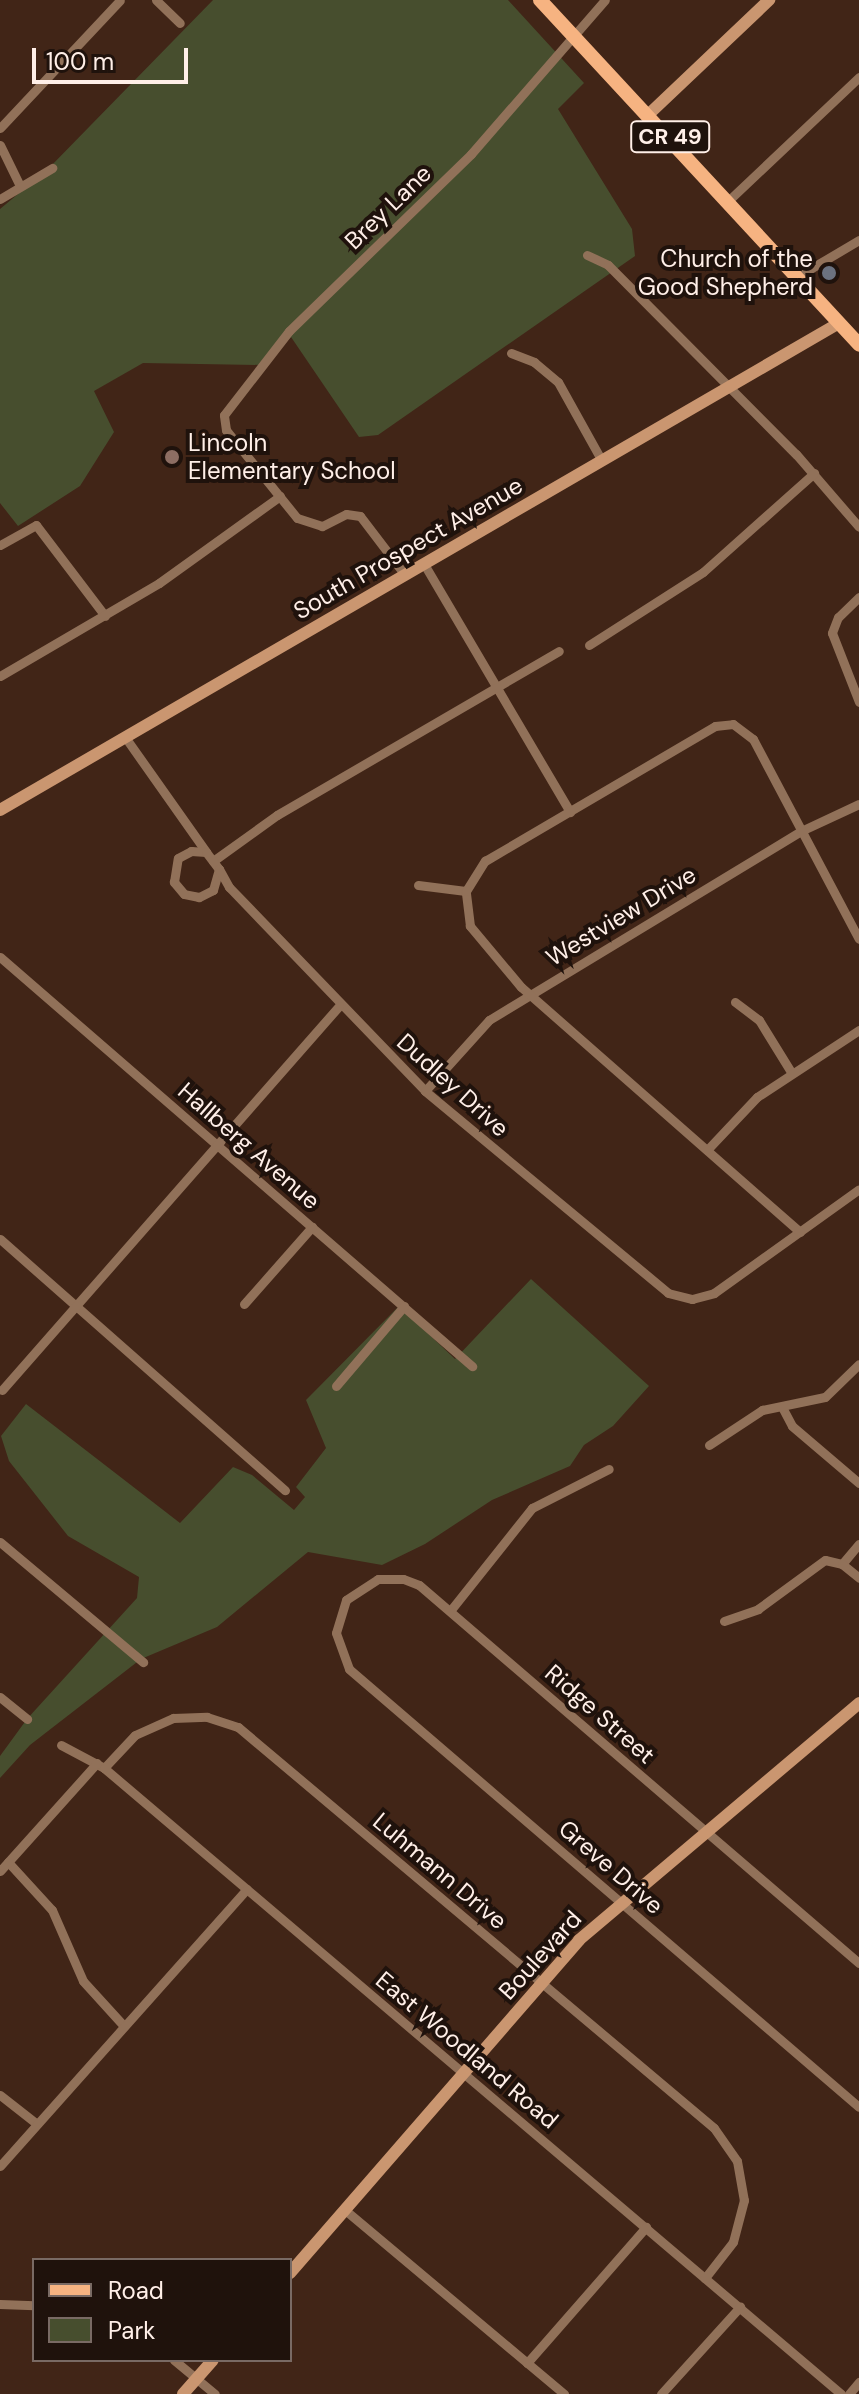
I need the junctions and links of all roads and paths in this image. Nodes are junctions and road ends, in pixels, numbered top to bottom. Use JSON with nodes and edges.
{"nodes":[{"id":1,"x":120,"y":0,"type":"edge"},
{"id":2,"x":156,"y":0,"type":"edge"},
{"id":3,"x":540,"y":0,"type":"edge"},
{"id":4,"x":605,"y":0,"type":"edge"},
{"id":5,"x":769,"y":0,"type":"edge"},
{"id":6,"x":180,"y":23,"type":"dead end"},
{"id":7,"x":571,"y":34,"type":"junction"},
{"id":8,"x":856,"y":79,"type":"edge"},
{"id":9,"x":859,"y":92,"type":"edge"},
{"id":10,"x":649,"y":114,"type":"junction"},
{"id":11,"x":0,"y":128,"type":"edge"},
{"id":12,"x":0,"y":145,"type":"edge"},
{"id":13,"x":52,"y":168,"type":"dead end"},
{"id":14,"x":20,"y":186,"type":"junction"},
{"id":15,"x":0,"y":199,"type":"edge"},
{"id":16,"x":729,"y":200,"type":"junction"},
{"id":17,"x":859,"y":240,"type":"edge"},
{"id":18,"x":587,"y":255,"type":"dead end"},
{"id":19,"x":798,"y":276,"type":"junction"},
{"id":20,"x":839,"y":323,"type":"junction"},
{"id":21,"x":859,"y":345,"type":"edge"},
{"id":22,"x":511,"y":353,"type":"dead end"},
{"id":23,"x":730,"y":388,"type":"junction"},
{"id":24,"x":602,"y":461,"type":"junction"},
{"id":25,"x":814,"y":473,"type":"junction"},
{"id":26,"x":280,"y":496,"type":"junction"},
{"id":27,"x":859,"y":527,"type":"edge"},
{"id":28,"x":0,"y":545,"type":"edge"},
{"id":29,"x":424,"y":564,"type":"junction"},
{"id":30,"x":405,"y":575,"type":"junction"},
{"id":31,"x":859,"y":597,"type":"edge"},
{"id":32,"x":105,"y":616,"type":"junction"},
{"id":33,"x":589,"y":645,"type":"dead end"},
{"id":34,"x":559,"y":651,"type":"dead end"},
{"id":35,"x":0,"y":676,"type":"edge"},
{"id":36,"x":497,"y":687,"type":"junction"},
{"id":37,"x":859,"y":702,"type":"edge"},
{"id":38,"x":125,"y":737,"type":"junction"},
{"id":39,"x":859,"y":804,"type":"edge"},
{"id":40,"x":2,"y":805,"type":"edge"},
{"id":41,"x":570,"y":812,"type":"junction"},
{"id":42,"x":801,"y":831,"type":"junction"},
{"id":43,"x":206,"y":852,"type":"junction"},
{"id":44,"x":216,"y":865,"type":"junction"},
{"id":45,"x":418,"y":885,"type":"dead end"},
{"id":46,"x":466,"y":891,"type":"junction"},
{"id":47,"x":859,"y":939,"type":"edge"},
{"id":48,"x":0,"y":957,"type":"edge"},
{"id":49,"x":529,"y":994,"type":"junction"},
{"id":50,"x":735,"y":1002,"type":"dead end"},
{"id":51,"x":339,"y":1006,"type":"junction"},
{"id":52,"x":859,"y":1030,"type":"edge"},
{"id":53,"x":791,"y":1072,"type":"junction"},
{"id":54,"x":425,"y":1091,"type":"junction"},
{"id":55,"x":216,"y":1144,"type":"junction"},
{"id":56,"x":707,"y":1150,"type":"junction"},
{"id":57,"x":859,"y":1189,"type":"edge"},
{"id":58,"x":312,"y":1227,"type":"junction"},
{"id":59,"x":800,"y":1232,"type":"junction"},
{"id":60,"x":0,"y":1239,"type":"edge"},
{"id":61,"x":244,"y":1304,"type":"dead end"},
{"id":62,"x":76,"y":1305,"type":"junction"},
{"id":63,"x":404,"y":1306,"type":"junction"},
{"id":64,"x":859,"y":1364,"type":"edge"},
{"id":65,"x":472,"y":1366,"type":"dead end"},
{"id":66,"x":336,"y":1386,"type":"dead end"},
{"id":67,"x":2,"y":1390,"type":"dead end"},
{"id":68,"x":782,"y":1407,"type":"junction"},
{"id":69,"x":709,"y":1445,"type":"dead end"},
{"id":70,"x":609,"y":1469,"type":"dead end"},
{"id":71,"x":859,"y":1483,"type":"edge"},
{"id":72,"x":285,"y":1490,"type":"dead end"},
{"id":73,"x":0,"y":1542,"type":"edge"},
{"id":74,"x":859,"y":1544,"type":"edge"},
{"id":75,"x":842,"y":1564,"type":"junction"},
{"id":76,"x":859,"y":1578,"type":"edge"},
{"id":77,"x":450,"y":1611,"type":"junction"},
{"id":78,"x":724,"y":1621,"type":"dead end"},
{"id":79,"x":340,"y":1654,"type":"joint"},
{"id":80,"x":143,"y":1662,"type":"dead end"},
{"id":81,"x":0,"y":1697,"type":"edge"},
{"id":82,"x":859,"y":1703,"type":"edge"},
{"id":83,"x":27,"y":1719,"type":"dead end"},
{"id":84,"x":61,"y":1745,"type":"dead end"},
{"id":85,"x":101,"y":1765,"type":"junction"},
{"id":86,"x":706,"y":1831,"type":"junction"},
{"id":87,"x":8,"y":1862,"type":"junction"},
{"id":88,"x":0,"y":1871,"type":"edge"},
{"id":89,"x":247,"y":1889,"type":"junction"},
{"id":90,"x":621,"y":1903,"type":"junction"},
{"id":91,"x":859,"y":1963,"type":"edge"},
{"id":92,"x":541,"y":1984,"type":"junction"},
{"id":93,"x":124,"y":2026,"type":"junction"},
{"id":94,"x":464,"y":2074,"type":"junction"},
{"id":95,"x":0,"y":2095,"type":"edge"},
{"id":96,"x":859,"y":2107,"type":"edge"},
{"id":97,"x":37,"y":2124,"type":"junction"},
{"id":98,"x":0,"y":2166,"type":"edge"},
{"id":99,"x":345,"y":2210,"type":"junction"},
{"id":100,"x":646,"y":2227,"type":"junction"},
{"id":101,"x":292,"y":2271,"type":"edge"},
{"id":102,"x":705,"y":2278,"type":"junction"},
{"id":103,"x":0,"y":2304,"type":"edge"},
{"id":104,"x":32,"y":2305,"type":"edge"},
{"id":105,"x":740,"y":2307,"type":"junction"},
{"id":106,"x":177,"y":2362,"type":"edge"},
{"id":107,"x":211,"y":2362,"type":"edge"},
{"id":108,"x":527,"y":2363,"type":"junction"},
{"id":109,"x":197,"y":2378,"type":"junction"},
{"id":110,"x":859,"y":2382,"type":"edge"},
{"id":111,"x":183,"y":2394,"type":"edge"},
{"id":112,"x":215,"y":2394,"type":"edge"},
{"id":113,"x":564,"y":2394,"type":"edge"},
{"id":114,"x":661,"y":2394,"type":"edge"},
{"id":115,"x":841,"y":2394,"type":"edge"},
{"id":116,"x":849,"y":2394,"type":"edge"}],
"edges":[{"from":1,"to":11,"type":"street"},
{"from":2,"to":6,"type":"street"},
{"from":3,"to":7,"type":"main road","number":"CR 49"},
{"from":4,"to":7,"type":"street","name":"Brey Lane"},
{"from":5,"to":10,"type":"street"},
{"from":7,"to":10,"type":"main road","number":"CR 49"},
{"from":7,"to":26,"type":"street","name":"Brey Lane"},
{"from":8,"to":9,"type":"street"},
{"from":8,"to":16,"type":"street"},
{"from":10,"to":16,"type":"main road","number":"CR 49"},
{"from":12,"to":14,"type":"street"},
{"from":13,"to":14,"type":"street"},
{"from":14,"to":15,"type":"street"},
{"from":16,"to":19,"type":"main road","number":"CR 49"},
{"from":17,"to":19,"type":"street"},
{"from":18,"to":23,"type":"street"},
{"from":19,"to":20,"type":"main road","number":"CR 49"},
{"from":20,"to":21,"type":"main road","number":"CR 49"},
{"from":20,"to":23,"type":"street","name":"South Prospect Avenue"},
{"from":22,"to":24,"type":"street"},
{"from":23,"to":24,"type":"street","name":"South Prospect Avenue"},
{"from":23,"to":25,"type":"street"},
{"from":24,"to":29,"type":"street","name":"South Prospect Avenue"},
{"from":25,"to":27,"type":"street"},
{"from":25,"to":33,"type":"street"},
{"from":26,"to":30,"type":"street"},
{"from":26,"to":32,"type":"street"},
{"from":28,"to":32,"type":"street"},
{"from":29,"to":30,"type":"street","name":"South Prospect Avenue"},
{"from":29,"to":36,"type":"street"},
{"from":30,"to":38,"type":"street","name":"South Prospect Avenue"},
{"from":31,"to":37,"type":"street"},
{"from":32,"to":35,"type":"street"},
{"from":34,"to":36,"type":"street"},
{"from":36,"to":41,"type":"street"},
{"from":36,"to":44,"type":"street"},
{"from":38,"to":40,"type":"street","name":"South Prospect Avenue"},
{"from":38,"to":43,"type":"street","name":"Dudley Drive"},
{"from":39,"to":42,"type":"street","name":"Westview Drive"},
{"from":41,"to":42,"type":"street"},
{"from":41,"to":46,"type":"street"},
{"from":42,"to":47,"type":"street"},
{"from":42,"to":49,"type":"street","name":"Westview Drive"},
{"from":43,"to":44,"type":"street","name":"Dudley Drive"},
{"from":43,"to":44,"type":"street"},
{"from":44,"to":51,"type":"street","name":"Dudley Drive"},
{"from":45,"to":46,"type":"street"},
{"from":46,"to":49,"type":"street"},
{"from":48,"to":55,"type":"street","name":"Hallberg Avenue"},
{"from":49,"to":54,"type":"street","name":"Westview Drive"},
{"from":49,"to":56,"type":"street"},
{"from":50,"to":53,"type":"street"},
{"from":51,"to":54,"type":"street","name":"Dudley Drive"},
{"from":51,"to":55,"type":"street"},
{"from":52,"to":53,"type":"street"},
{"from":53,"to":56,"type":"street"},
{"from":54,"to":59,"type":"street","name":"Dudley Drive"},
{"from":55,"to":58,"type":"street","name":"Hallberg Avenue"},
{"from":55,"to":62,"type":"street"},
{"from":56,"to":59,"type":"street"},
{"from":57,"to":59,"type":"street"},
{"from":58,"to":61,"type":"street"},
{"from":58,"to":63,"type":"street","name":"Hallberg Avenue"},
{"from":60,"to":62,"type":"street"},
{"from":62,"to":67,"type":"street"},
{"from":62,"to":72,"type":"street"},
{"from":63,"to":65,"type":"street","name":"Hallberg Avenue"},
{"from":63,"to":66,"type":"street"},
{"from":64,"to":68,"type":"street"},
{"from":68,"to":69,"type":"street"},
{"from":68,"to":71,"type":"street"},
{"from":70,"to":77,"type":"street"},
{"from":73,"to":80,"type":"street"},
{"from":74,"to":75,"type":"street"},
{"from":75,"to":76,"type":"street"},
{"from":75,"to":78,"type":"street"},
{"from":77,"to":79,"type":"street","name":"Ridge Street"},
{"from":77,"to":86,"type":"street","name":"Ridge Street"},
{"from":79,"to":90,"type":"street","name":"Greve Drive"},
{"from":81,"to":83,"type":"street"},
{"from":82,"to":86,"type":"street","name":"Boulevard"},
{"from":84,"to":85,"type":"street","name":"East Woodland Road"},
{"from":85,"to":87,"type":"street","name":"Luhmann Drive"},
{"from":85,"to":89,"type":"street","name":"East Woodland Road"},
{"from":85,"to":92,"type":"street","name":"Luhmann Drive"},
{"from":86,"to":90,"type":"street","name":"Boulevard"},
{"from":86,"to":91,"type":"street","name":"Ridge Street"},
{"from":87,"to":88,"type":"street","name":"Luhmann Drive"},
{"from":87,"to":93,"type":"street"},
{"from":89,"to":93,"type":"street"},
{"from":89,"to":94,"type":"street","name":"East Woodland Road"},
{"from":90,"to":92,"type":"street","name":"Boulevard"},
{"from":90,"to":96,"type":"street","name":"Greve Drive"},
{"from":92,"to":94,"type":"street","name":"Boulevard"},
{"from":92,"to":102,"type":"street","name":"Luhmann Drive"},
{"from":93,"to":97,"type":"street"},
{"from":94,"to":99,"type":"street","name":"Boulevard"},
{"from":94,"to":100,"type":"street","name":"East Woodland Road"},
{"from":95,"to":97,"type":"street"},
{"from":97,"to":98,"type":"street"},
{"from":99,"to":101,"type":"street","name":"Boulevard"},
{"from":99,"to":108,"type":"street"},
{"from":100,"to":102,"type":"street","name":"East Woodland Road"},
{"from":100,"to":108,"type":"street"},
{"from":102,"to":105,"type":"street","name":"East Woodland Road"},
{"from":103,"to":104,"type":"street"},
{"from":105,"to":114,"type":"street"},
{"from":105,"to":115,"type":"street","name":"East Woodland Road"},
{"from":106,"to":109,"type":"street"},
{"from":107,"to":109,"type":"street"},
{"from":108,"to":113,"type":"street"},
{"from":109,"to":111,"type":"street"},
{"from":109,"to":112,"type":"street"},
{"from":110,"to":116,"type":"street"}]}
